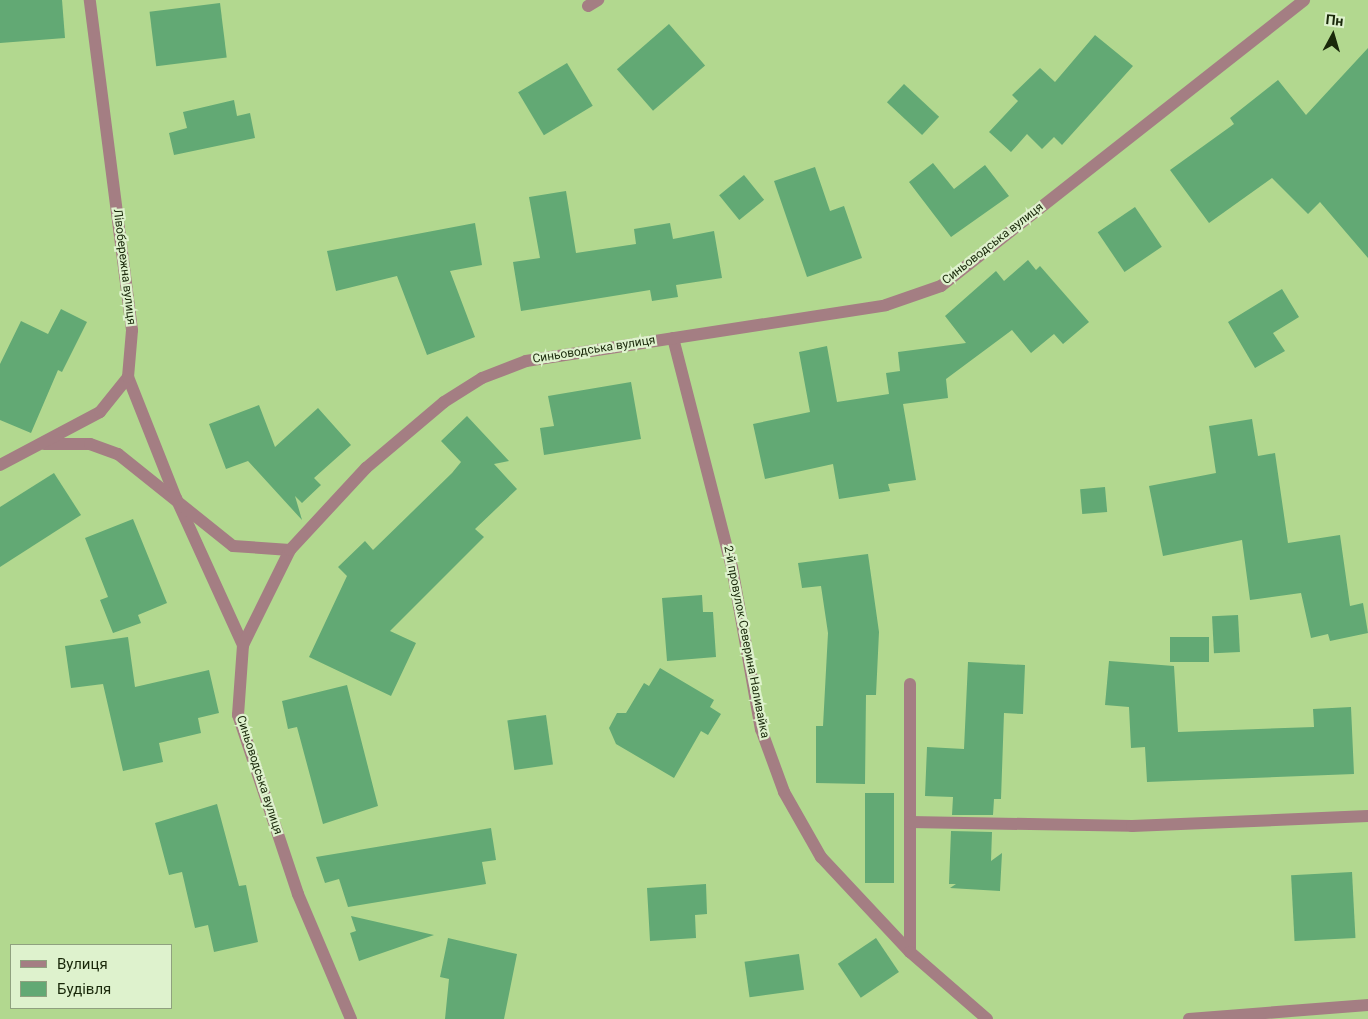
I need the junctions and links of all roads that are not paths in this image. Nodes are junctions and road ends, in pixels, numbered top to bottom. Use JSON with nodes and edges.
{"nodes":[{"id":1,"x":90,"y":0,"type":"edge"},
{"id":2,"x":1304,"y":0,"type":"edge"},
{"id":3,"x":673,"y":338,"type":"junction"},
{"id":4,"x":128,"y":377,"type":"junction"},
{"id":5,"x":44,"y":444,"type":"junction"},
{"id":6,"x":0,"y":465,"type":"edge"},
{"id":7,"x":176,"y":498,"type":"junction"},
{"id":8,"x":290,"y":550,"type":"junction"},
{"id":9,"x":244,"y":645,"type":"junction"},
{"id":10,"x":910,"y":684,"type":"dead end"},
{"id":11,"x":1368,"y":816,"type":"edge"},
{"id":12,"x":910,"y":822,"type":"junction"},
{"id":13,"x":910,"y":952,"type":"junction"},
{"id":14,"x":1368,"y":1005,"type":"edge"},
{"id":15,"x":351,"y":1019,"type":"edge"},
{"id":16,"x":986,"y":1019,"type":"edge"},
{"id":17,"x":1189,"y":1019,"type":"edge"}],
"edges":[{"from":1,"to":4,"type":"street","name":"Лівобережна вулиця"},
{"from":2,"to":3,"type":"street","name":"Синьоводська вулиця"},
{"from":3,"to":8,"type":"street","name":"Синьоводська вулиця"},
{"from":3,"to":13,"type":"street","name":"2-й провулок Северина Наливайка"},
{"from":4,"to":5,"type":"street"},
{"from":4,"to":7,"type":"street"},
{"from":5,"to":6,"type":"street"},
{"from":5,"to":7,"type":"street"},
{"from":7,"to":8,"type":"street"},
{"from":7,"to":9,"type":"street"},
{"from":8,"to":9,"type":"street","name":"Синьоводська вулиця"},
{"from":9,"to":15,"type":"street","name":"Синьоводська вулиця"},
{"from":10,"to":12,"type":"street"},
{"from":11,"to":12,"type":"street"},
{"from":12,"to":13,"type":"street"},
{"from":13,"to":16,"type":"street","name":"2-й провулок Северина Наливайка"},
{"from":14,"to":17,"type":"street"}]}
